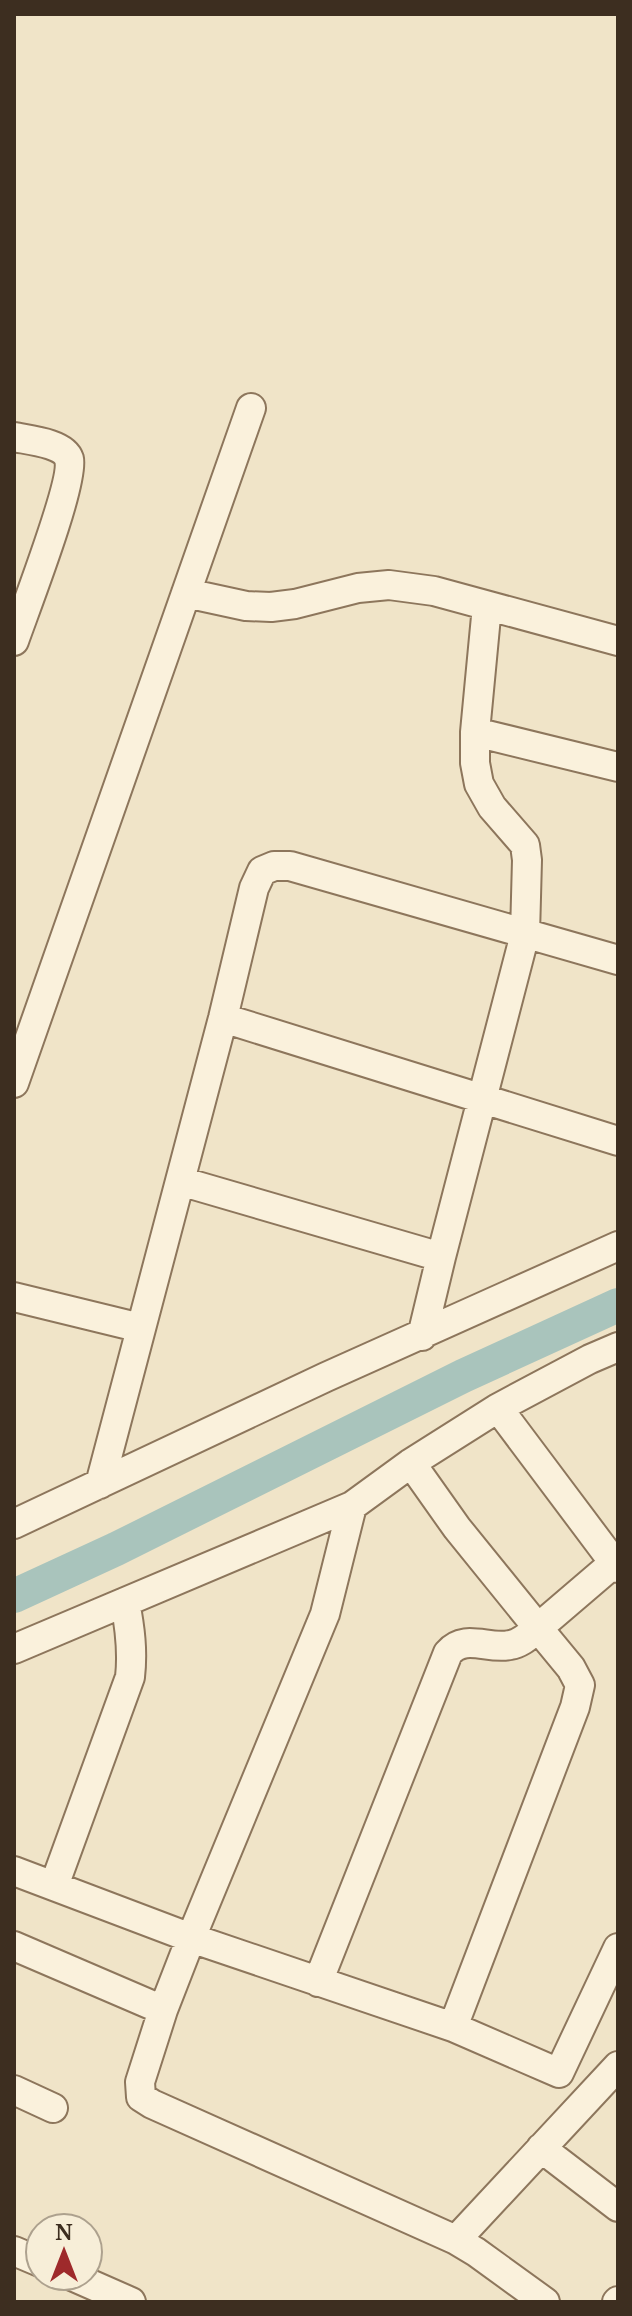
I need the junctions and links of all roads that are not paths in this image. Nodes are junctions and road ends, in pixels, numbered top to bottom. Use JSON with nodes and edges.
{"nodes":[{"id":1,"x":251,"y":408,"type":"dead end"},
{"id":2,"x":14,"y":437,"type":"edge"},
{"id":3,"x":186,"y":593,"type":"junction"},
{"id":4,"x":487,"y":606,"type":"junction"},
{"id":5,"x":14,"y":641,"type":"edge"},
{"id":6,"x":618,"y":641,"type":"edge"},
{"id":7,"x":475,"y":732,"type":"junction"},
{"id":8,"x":618,"y":767,"type":"edge"},
{"id":9,"x":525,"y":934,"type":"junction"},
{"id":10,"x":618,"y":960,"type":"edge"},
{"id":11,"x":223,"y":1018,"type":"junction"},
{"id":12,"x":14,"y":1083,"type":"edge"},
{"id":13,"x":482,"y":1099,"type":"junction"},
{"id":14,"x":618,"y":1141,"type":"edge"},
{"id":15,"x":180,"y":1181,"type":"junction"},
{"id":16,"x":618,"y":1246,"type":"edge"},
{"id":17,"x":441,"y":1257,"type":"junction"},
{"id":18,"x":14,"y":1297,"type":"edge"},
{"id":19,"x":141,"y":1328,"type":"junction"},
{"id":20,"x":422,"y":1336,"type":"junction"},
{"id":21,"x":618,"y":1347,"type":"edge"},
{"id":22,"x":498,"y":1408,"type":"junction"},
{"id":23,"x":411,"y":1463,"type":"junction"},
{"id":24,"x":100,"y":1484,"type":"junction"},
{"id":25,"x":352,"y":1506,"type":"junction"},
{"id":26,"x":14,"y":1524,"type":"edge"},
{"id":27,"x":616,"y":1566,"type":"edge"},
{"id":28,"x":125,"y":1602,"type":"junction"},
{"id":29,"x":538,"y":1628,"type":"junction"},
{"id":30,"x":14,"y":1649,"type":"edge"},
{"id":31,"x":14,"y":1871,"type":"edge"},
{"id":32,"x":54,"y":1886,"type":"junction"},
{"id":33,"x":191,"y":1938,"type":"junction"},
{"id":34,"x":14,"y":1946,"type":"edge"},
{"id":35,"x":618,"y":1948,"type":"edge"},
{"id":36,"x":318,"y":1982,"type":"junction"},
{"id":37,"x":163,"y":2010,"type":"junction"},
{"id":38,"x":453,"y":2027,"type":"junction"},
{"id":39,"x":559,"y":2073,"type":"junction"},
{"id":40,"x":609,"y":2082,"type":"edge"},
{"id":41,"x":14,"y":2090,"type":"edge"},
{"id":42,"x":53,"y":2108,"type":"dead end"},
{"id":43,"x":541,"y":2148,"type":"junction"},
{"id":44,"x":618,"y":2207,"type":"edge"},
{"id":45,"x":456,"y":2240,"type":"junction"},
{"id":46,"x":104,"y":2290,"type":"edge"},
{"id":47,"x":131,"y":2302,"type":"edge"},
{"id":48,"x":545,"y":2302,"type":"edge"}],
"edges":[{"from":1,"to":3,"type":"street"},
{"from":2,"to":5,"type":"street"},
{"from":3,"to":4,"type":"street"},
{"from":3,"to":12,"type":"street"},
{"from":4,"to":6,"type":"street"},
{"from":4,"to":7,"type":"street"},
{"from":7,"to":8,"type":"street"},
{"from":7,"to":9,"type":"street"},
{"from":9,"to":10,"type":"street"},
{"from":9,"to":11,"type":"street"},
{"from":9,"to":13,"type":"street"},
{"from":11,"to":13,"type":"street"},
{"from":11,"to":15,"type":"street"},
{"from":13,"to":14,"type":"street"},
{"from":13,"to":17,"type":"street"},
{"from":15,"to":17,"type":"street"},
{"from":15,"to":19,"type":"street"},
{"from":16,"to":20,"type":"street"},
{"from":17,"to":20,"type":"street"},
{"from":18,"to":19,"type":"street"},
{"from":19,"to":24,"type":"street"},
{"from":20,"to":24,"type":"street"},
{"from":21,"to":22,"type":"street"},
{"from":22,"to":23,"type":"street"},
{"from":22,"to":27,"type":"street"},
{"from":23,"to":25,"type":"street"},
{"from":23,"to":29,"type":"street"},
{"from":24,"to":26,"type":"street"},
{"from":25,"to":28,"type":"street"},
{"from":25,"to":33,"type":"street"},
{"from":27,"to":29,"type":"street"},
{"from":28,"to":30,"type":"street"},
{"from":28,"to":32,"type":"street"},
{"from":29,"to":36,"type":"street"},
{"from":29,"to":38,"type":"street"},
{"from":31,"to":32,"type":"street"},
{"from":32,"to":33,"type":"street"},
{"from":33,"to":36,"type":"street"},
{"from":33,"to":37,"type":"street"},
{"from":34,"to":37,"type":"street"},
{"from":35,"to":39,"type":"street"},
{"from":36,"to":38,"type":"street"},
{"from":37,"to":45,"type":"street"},
{"from":38,"to":39,"type":"street"},
{"from":39,"to":40,"type":"street"},
{"from":40,"to":43,"type":"street"},
{"from":41,"to":42,"type":"street"},
{"from":43,"to":44,"type":"street"},
{"from":43,"to":45,"type":"street"},
{"from":45,"to":48,"type":"street"},
{"from":46,"to":47,"type":"street"}]}
